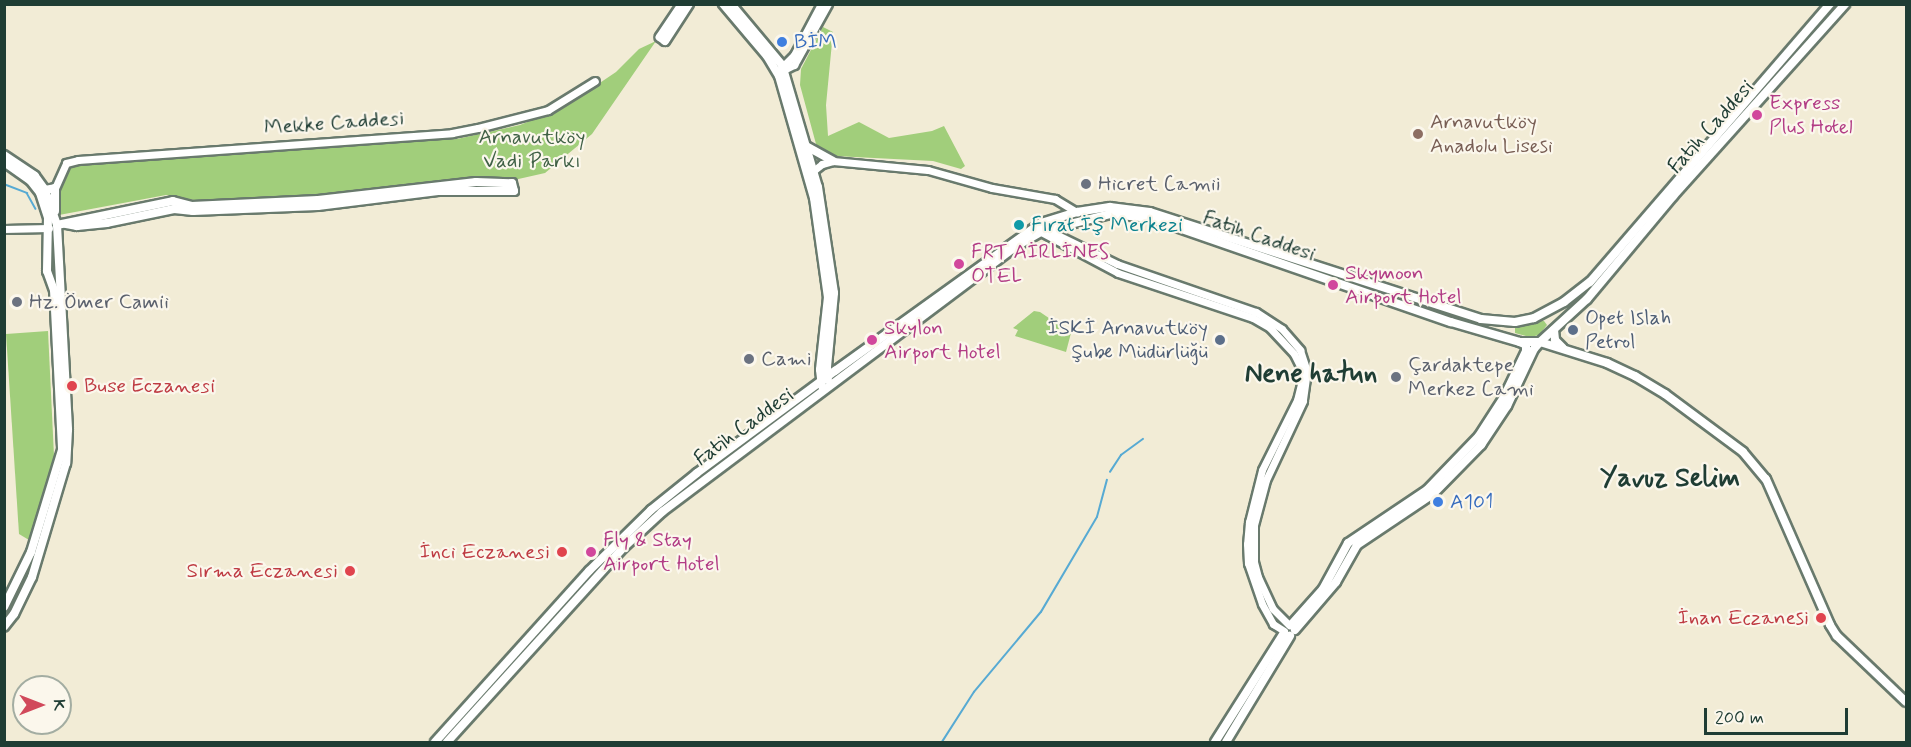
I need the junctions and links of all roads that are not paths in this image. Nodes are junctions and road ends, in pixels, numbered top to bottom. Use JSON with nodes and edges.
{"nodes":[{"id":1,"x":682,"y":4,"type":"edge"},
{"id":2,"x":689,"y":4,"type":"edge"},
{"id":3,"x":723,"y":4,"type":"edge"},
{"id":4,"x":731,"y":4,"type":"edge"},
{"id":5,"x":821,"y":4,"type":"edge"},
{"id":6,"x":828,"y":4,"type":"edge"},
{"id":7,"x":1830,"y":4,"type":"edge"},
{"id":8,"x":1845,"y":4,"type":"edge"},
{"id":9,"x":782,"y":70,"type":"junction"},
{"id":10,"x":595,"y":81,"type":"dead end"},
{"id":11,"x":806,"y":146,"type":"junction"},
{"id":12,"x":4,"y":155,"type":"edge"},
{"id":13,"x":833,"y":161,"type":"junction"},
{"id":14,"x":4,"y":162,"type":"edge"},
{"id":15,"x":813,"y":171,"type":"junction"},
{"id":16,"x":513,"y":187,"type":"dead end"},
{"id":17,"x":55,"y":188,"type":"junction"},
{"id":18,"x":45,"y":190,"type":"junction"},
{"id":19,"x":1077,"y":212,"type":"junction"},
{"id":20,"x":54,"y":214,"type":"junction"},
{"id":21,"x":57,"y":226,"type":"junction"},
{"id":22,"x":1040,"y":228,"type":"junction"},
{"id":23,"x":4,"y":229,"type":"edge"},
{"id":24,"x":47,"y":250,"type":"junction"},
{"id":25,"x":60,"y":254,"type":"junction"},
{"id":26,"x":61,"y":278,"type":"junction"},
{"id":27,"x":51,"y":283,"type":"junction"},
{"id":28,"x":1544,"y":314,"type":"junction"},
{"id":29,"x":1507,"y":322,"type":"junction"},
{"id":30,"x":59,"y":326,"type":"junction"},
{"id":31,"x":1554,"y":330,"type":"junction"},
{"id":32,"x":1520,"y":342,"type":"junction"},
{"id":33,"x":1540,"y":342,"type":"junction"},
{"id":34,"x":1566,"y":350,"type":"junction"},
{"id":35,"x":825,"y":383,"type":"junction"},
{"id":36,"x":35,"y":554,"type":"junction"},
{"id":37,"x":4,"y":608,"type":"edge"},
{"id":38,"x":4,"y":627,"type":"edge"},
{"id":39,"x":1289,"y":630,"type":"junction"},
{"id":40,"x":494,"y":684,"type":"junction"},
{"id":41,"x":1906,"y":702,"type":"edge"},
{"id":42,"x":435,"y":742,"type":"edge"},
{"id":43,"x":447,"y":742,"type":"edge"},
{"id":44,"x":1215,"y":742,"type":"edge"},
{"id":45,"x":1226,"y":742,"type":"edge"}],
"edges":[{"from":1,"to":2,"type":"main road"},
{"from":3,"to":9,"type":"main road"},
{"from":4,"to":9,"type":"main road"},
{"from":5,"to":9,"type":"street"},
{"from":6,"to":9,"type":"street"},
{"from":7,"to":28,"type":"main road","name":"Fatih Caddesi"},
{"from":8,"to":31,"type":"main road","name":"Fatih Caddesi"},
{"from":9,"to":11,"type":"main road"},
{"from":9,"to":35,"type":"main road"},
{"from":10,"to":17,"type":"street","name":"Mekke Caddesi"},
{"from":11,"to":13,"type":"main road"},
{"from":11,"to":15,"type":"main road"},
{"from":12,"to":18,"type":"main road"},
{"from":13,"to":15,"type":"street"},
{"from":13,"to":19,"type":"street"},
{"from":14,"to":21,"type":"main road"},
{"from":15,"to":35,"type":"main road"},
{"from":16,"to":21,"type":"main road"},
{"from":17,"to":18,"type":"main road"},
{"from":17,"to":20,"type":"main road"},
{"from":18,"to":20,"type":"main road"},
{"from":19,"to":22,"type":"main road","name":"Fatih Caddesi"},
{"from":19,"to":29,"type":"main road","name":"Fatih Caddesi"},
{"from":20,"to":21,"type":"main road"},
{"from":21,"to":23,"type":"street"},
{"from":21,"to":24,"type":"main road"},
{"from":21,"to":25,"type":"main road"},
{"from":22,"to":32,"type":"main road","name":"Fatih Caddesi"},
{"from":22,"to":35,"type":"main road","name":"Fatih Caddesi"},
{"from":22,"to":39,"type":"street"},
{"from":24,"to":25,"type":"main road"},
{"from":24,"to":27,"type":"main road"},
{"from":25,"to":26,"type":"main road"},
{"from":26,"to":27,"type":"main road"},
{"from":26,"to":30,"type":"main road"},
{"from":27,"to":30,"type":"main road"},
{"from":28,"to":29,"type":"main road","name":"Fatih Caddesi"},
{"from":28,"to":31,"type":"main road"},
{"from":29,"to":32,"type":"main road"},
{"from":30,"to":36,"type":"main road"},
{"from":31,"to":33,"type":"main road","name":"Fatih Caddesi"},
{"from":31,"to":34,"type":"main road"},
{"from":32,"to":33,"type":"main road","name":"Fatih Caddesi"},
{"from":32,"to":39,"type":"main road"},
{"from":33,"to":34,"type":"main road"},
{"from":33,"to":39,"type":"main road"},
{"from":34,"to":41,"type":"main road"},
{"from":35,"to":40,"type":"main road","name":"Fatih Caddesi"},
{"from":36,"to":37,"type":"main road"},
{"from":36,"to":38,"type":"main road"},
{"from":39,"to":44,"type":"main road"},
{"from":39,"to":45,"type":"main road"},
{"from":40,"to":42,"type":"main road"},
{"from":40,"to":43,"type":"main road"}]}
